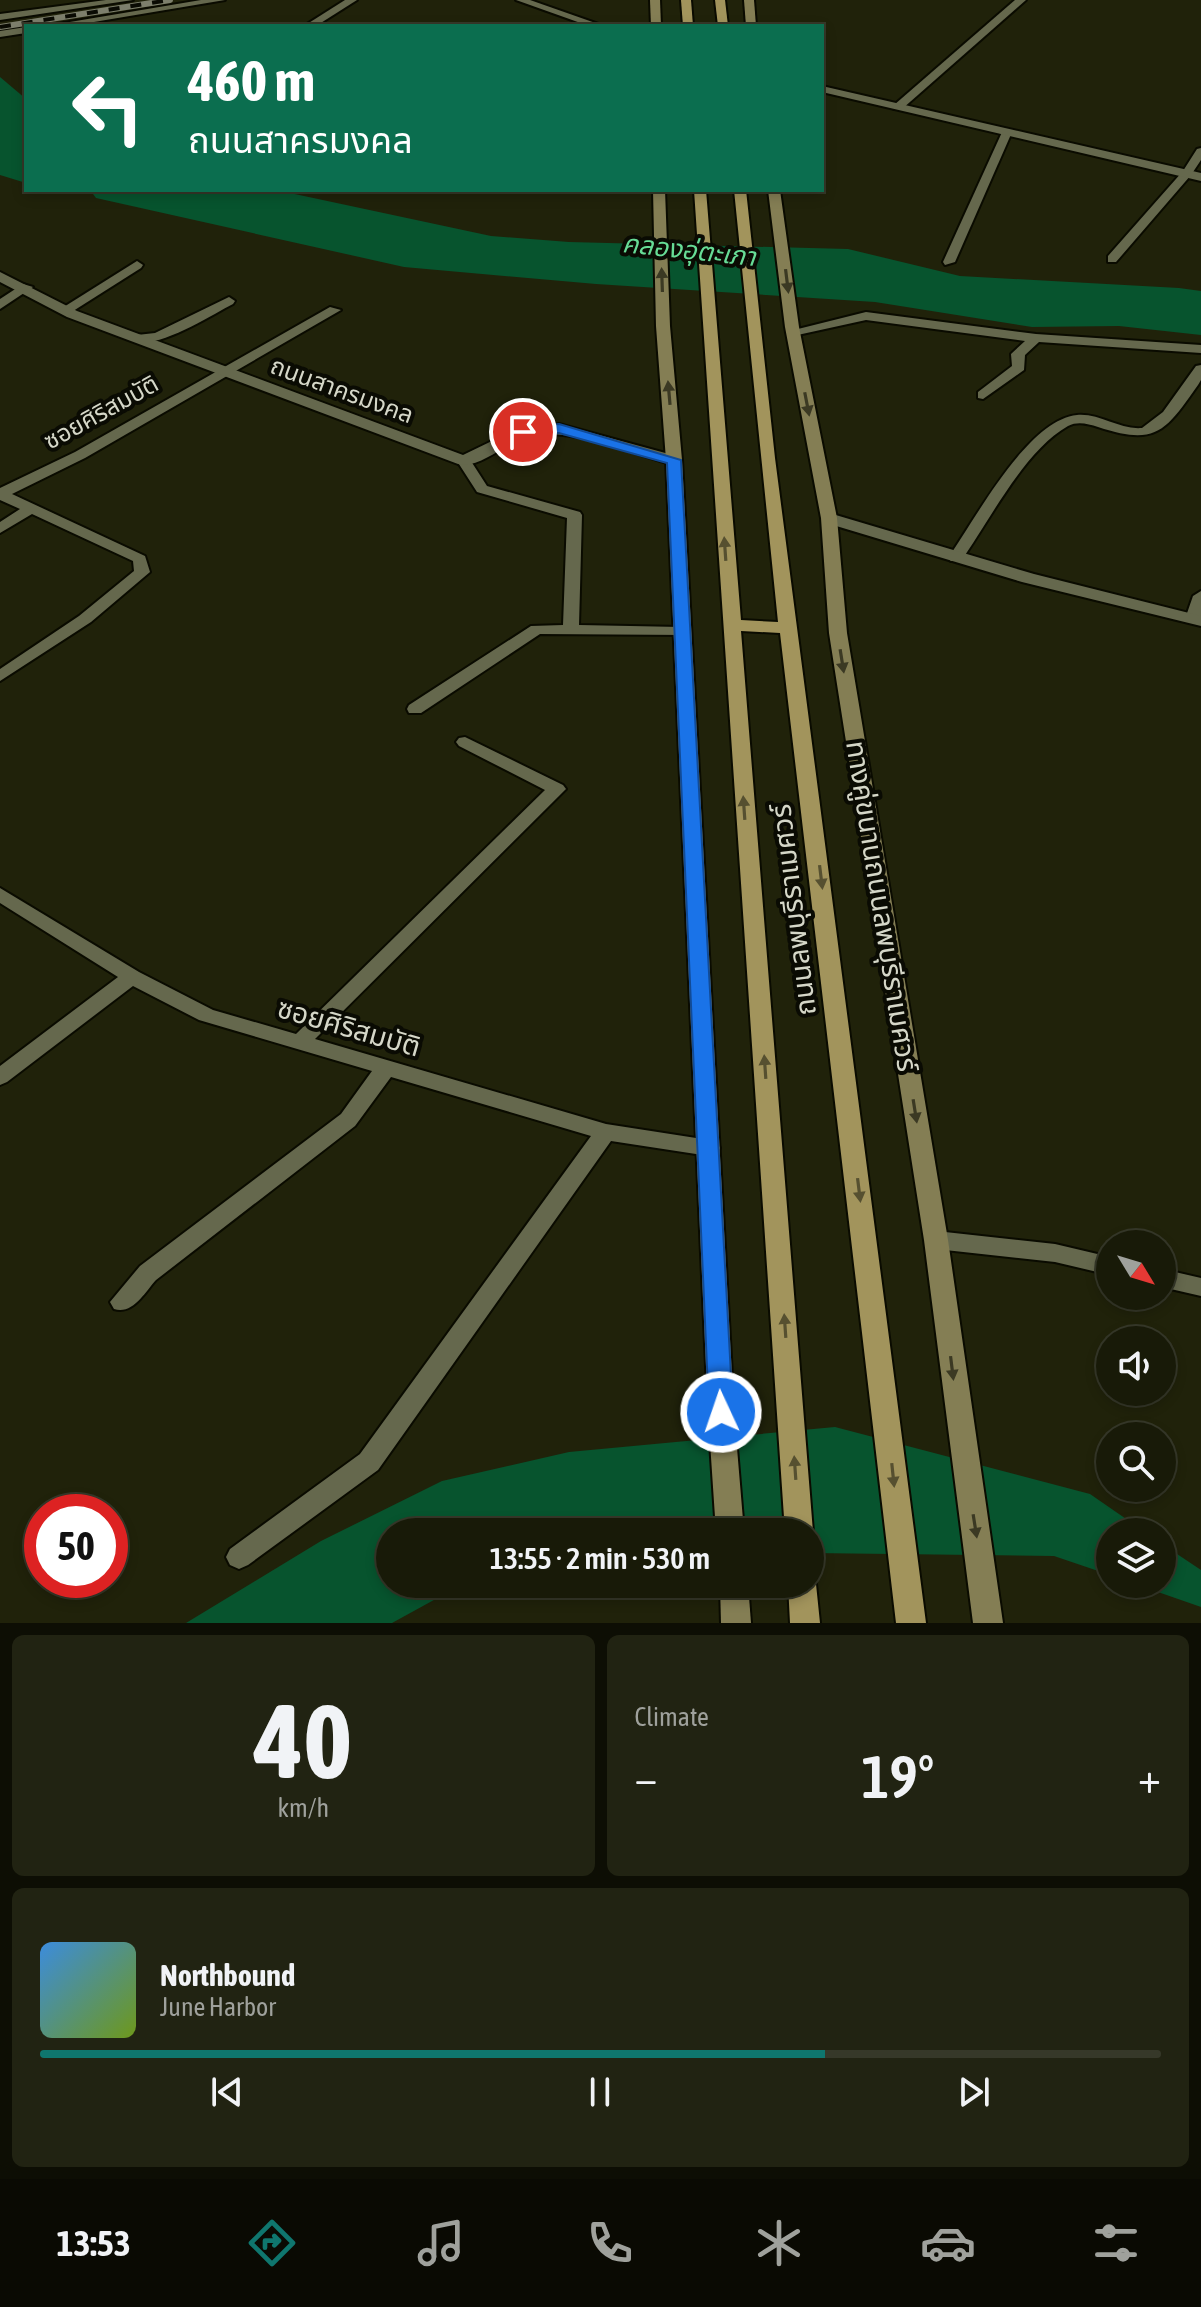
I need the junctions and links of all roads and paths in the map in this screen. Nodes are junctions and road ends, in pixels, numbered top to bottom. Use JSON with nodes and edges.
{"nodes":[{"id":1,"x":128,"y":0,"type":"edge"},
{"id":2,"x":220,"y":0,"type":"edge"},
{"id":3,"x":352,"y":0,"type":"edge"},
{"id":4,"x":521,"y":0,"type":"edge"},
{"id":5,"x":655,"y":0,"type":"edge"},
{"id":6,"x":686,"y":0,"type":"edge"},
{"id":7,"x":749,"y":0,"type":"edge"},
{"id":8,"x":1021,"y":0,"type":"edge"},
{"id":9,"x":101,"y":2,"type":"edge"},
{"id":10,"x":0,"y":17,"type":"edge"},
{"id":11,"x":688,"y":20,"type":"edge"},
{"id":12,"x":64,"y":24,"type":"edge"},
{"id":13,"x":312,"y":24,"type":"edge"},
{"id":14,"x":593,"y":24,"type":"edge"},
{"id":15,"x":656,"y":24,"type":"edge"},
{"id":16,"x":751,"y":24,"type":"edge"},
{"id":17,"x":24,"y":30,"type":"edge"},
{"id":18,"x":0,"y":34,"type":"edge"},
{"id":19,"x":824,"y":89,"type":"edge"},
{"id":20,"x":898,"y":107,"type":"junction"},
{"id":21,"x":1007,"y":132,"type":"junction"},
{"id":22,"x":1201,"y":151,"type":"edge"},
{"id":23,"x":1187,"y":173,"type":"junction"},
{"id":24,"x":1201,"y":177,"type":"edge"},
{"id":25,"x":659,"y":192,"type":"edge"},
{"id":26,"x":700,"y":192,"type":"edge"},
{"id":27,"x":740,"y":192,"type":"edge"},
{"id":28,"x":774,"y":192,"type":"edge"},
{"id":29,"x":1112,"y":259,"type":"dead end"},
{"id":30,"x":949,"y":262,"type":"dead end"},
{"id":31,"x":137,"y":265,"type":"dead end"},
{"id":32,"x":0,"y":276,"type":"edge"},
{"id":33,"x":27,"y":287,"type":"junction"},
{"id":34,"x":229,"y":301,"type":"dead end"},
{"id":35,"x":0,"y":305,"type":"edge"},
{"id":36,"x":65,"y":310,"type":"junction"},
{"id":37,"x":335,"y":310,"type":"dead end"},
{"id":38,"x":793,"y":329,"type":"junction"},
{"id":39,"x":1036,"y":338,"type":"junction"},
{"id":40,"x":137,"y":339,"type":"junction"},
{"id":41,"x":1201,"y":349,"type":"edge"},
{"id":42,"x":1201,"y":369,"type":"edge"},
{"id":43,"x":224,"y":372,"type":"junction"},
{"id":44,"x":983,"y":395,"type":"dead end"},
{"id":45,"x":674,"y":460,"type":"junction"},
{"id":46,"x":464,"y":461,"type":"junction"},
{"id":47,"x":0,"y":494,"type":"edge"},
{"id":48,"x":29,"y":510,"type":"junction"},
{"id":49,"x":829,"y":518,"type":"junction"},
{"id":50,"x":0,"y":528,"type":"edge"},
{"id":51,"x":956,"y":558,"type":"junction"},
{"id":52,"x":1201,"y":596,"type":"edge"},
{"id":53,"x":1197,"y":620,"type":"edge"},
{"id":54,"x":730,"y":625,"type":"junction"},
{"id":55,"x":790,"y":628,"type":"junction"},
{"id":56,"x":571,"y":629,"type":"junction"},
{"id":57,"x":681,"y":632,"type":"junction"},
{"id":58,"x":0,"y":676,"type":"edge"},
{"id":59,"x":415,"y":709,"type":"dead end"},
{"id":60,"x":465,"y":742,"type":"dead end"},
{"id":61,"x":0,"y":894,"type":"edge"},
{"id":62,"x":132,"y":977,"type":"junction"},
{"id":63,"x":301,"y":1041,"type":"junction"},
{"id":64,"x":387,"y":1067,"type":"junction"},
{"id":65,"x":0,"y":1077,"type":"edge"},
{"id":66,"x":606,"y":1132,"type":"junction"},
{"id":67,"x":709,"y":1148,"type":"junction"},
{"id":68,"x":936,"y":1240,"type":"junction"},
{"id":69,"x":1096,"y":1263,"type":"edge"},
{"id":70,"x":1176,"y":1281,"type":"edge"},
{"id":71,"x":1201,"y":1287,"type":"edge"},
{"id":72,"x":122,"y":1302,"type":"dead end"},
{"id":73,"x":729,"y":1518,"type":"edge"},
{"id":74,"x":798,"y":1518,"type":"edge"},
{"id":75,"x":239,"y":1557,"type":"dead end"},
{"id":76,"x":735,"y":1598,"type":"edge"},
{"id":77,"x":803,"y":1598,"type":"edge"},
{"id":78,"x":736,"y":1623,"type":"edge"},
{"id":79,"x":805,"y":1623,"type":"edge"},
{"id":80,"x":911,"y":1623,"type":"edge"},
{"id":81,"x":988,"y":1623,"type":"edge"}],
"edges":[{"from":1,"to":9,"type":"street"},
{"from":2,"to":12,"type":"street"},
{"from":3,"to":13,"type":"street"},
{"from":4,"to":14,"type":"street"},
{"from":5,"to":15,"type":"main road"},
{"from":6,"to":11,"type":"main road"},
{"from":7,"to":16,"type":"main road"},
{"from":8,"to":20,"type":"street"},
{"from":9,"to":10,"type":"street"},
{"from":17,"to":18,"type":"street"},
{"from":19,"to":20,"type":"street"},
{"from":20,"to":21,"type":"street"},
{"from":21,"to":23,"type":"street"},
{"from":21,"to":30,"type":"street"},
{"from":22,"to":23,"type":"street"},
{"from":23,"to":24,"type":"street"},
{"from":23,"to":29,"type":"street"},
{"from":45,"to":25,"type":"main road","one_way":true},
{"from":54,"to":26,"type":"main road","name":"ถนนลพบุรีราเมศวร์","one_way":true},
{"from":27,"to":55,"type":"main road","name":"ถนนลพบุรีราเมศวร์"},
{"from":28,"to":38,"type":"main road","name":"ทางคู่ขนานถนนลพบุรีราเมศวร์","one_way":true},
{"from":31,"to":36,"type":"street"},
{"from":32,"to":33,"type":"street","name":"ถนนสาครมงคล"},
{"from":33,"to":35,"type":"street"},
{"from":33,"to":36,"type":"street","name":"ถนนสาครมงคล"},
{"from":34,"to":40,"type":"street"},
{"from":36,"to":40,"type":"street","name":"ถนนสาครมงคล"},
{"from":37,"to":43,"type":"street","name":"ซอยศิริสมบัติ"},
{"from":38,"to":39,"type":"street"},
{"from":38,"to":49,"type":"main road","name":"ทางคู่ขนานถนนลพบุรีราเมศวร์","one_way":true},
{"from":39,"to":41,"type":"street"},
{"from":39,"to":44,"type":"street"},
{"from":40,"to":43,"type":"street","name":"ถนนสาครมงคล"},
{"from":42,"to":51,"type":"street"},
{"from":43,"to":46,"type":"street","name":"ถนนสาครมงคล"},
{"from":43,"to":47,"type":"street","name":"ซอยศิริสมบัติ"},
{"from":45,"to":46,"type":"street"},
{"from":45,"to":57,"type":"main road"},
{"from":46,"to":56,"type":"street"},
{"from":47,"to":48,"type":"street","name":"ซอยศิริสมบัติ"},
{"from":48,"to":50,"type":"street"},
{"from":48,"to":58,"type":"street","name":"ซอยศิริสมบัติ"},
{"from":49,"to":51,"type":"street"},
{"from":49,"to":68,"type":"main road","name":"ทางคู่ขนานถนนลพบุรีราเมศวร์","one_way":true},
{"from":51,"to":53,"type":"street"},
{"from":52,"to":53,"type":"street"},
{"from":54,"to":55,"type":"main road"},
{"from":74,"to":54,"type":"main road","name":"ถนนลพบุรีราเมศวร์","one_way":true},
{"from":55,"to":80,"type":"main road","name":"ถนนลพบุรีราเมศวร์","one_way":true},
{"from":56,"to":57,"type":"street"},
{"from":56,"to":59,"type":"street"},
{"from":57,"to":67,"type":"main road"},
{"from":60,"to":63,"type":"street"},
{"from":61,"to":62,"type":"street","name":"ซอยศิริสมบัติ"},
{"from":62,"to":63,"type":"street","name":"ซอยศิริสมบัติ"},
{"from":62,"to":65,"type":"street"},
{"from":63,"to":64,"type":"street","name":"ซอยศิริสมบัติ"},
{"from":64,"to":66,"type":"street","name":"ซอยศิริสมบัติ"},
{"from":64,"to":72,"type":"street"},
{"from":66,"to":67,"type":"street","name":"ซอยศิริสมบัติ"},
{"from":66,"to":75,"type":"street"},
{"from":67,"to":73,"type":"main road"},
{"from":68,"to":69,"type":"street"},
{"from":68,"to":81,"type":"main road","name":"ทางคู่ขนานถนนลพบุรีราเมศวร์","one_way":true},
{"from":70,"to":71,"type":"street"},
{"from":76,"to":78,"type":"main road"},
{"from":77,"to":79,"type":"main road"}]}
